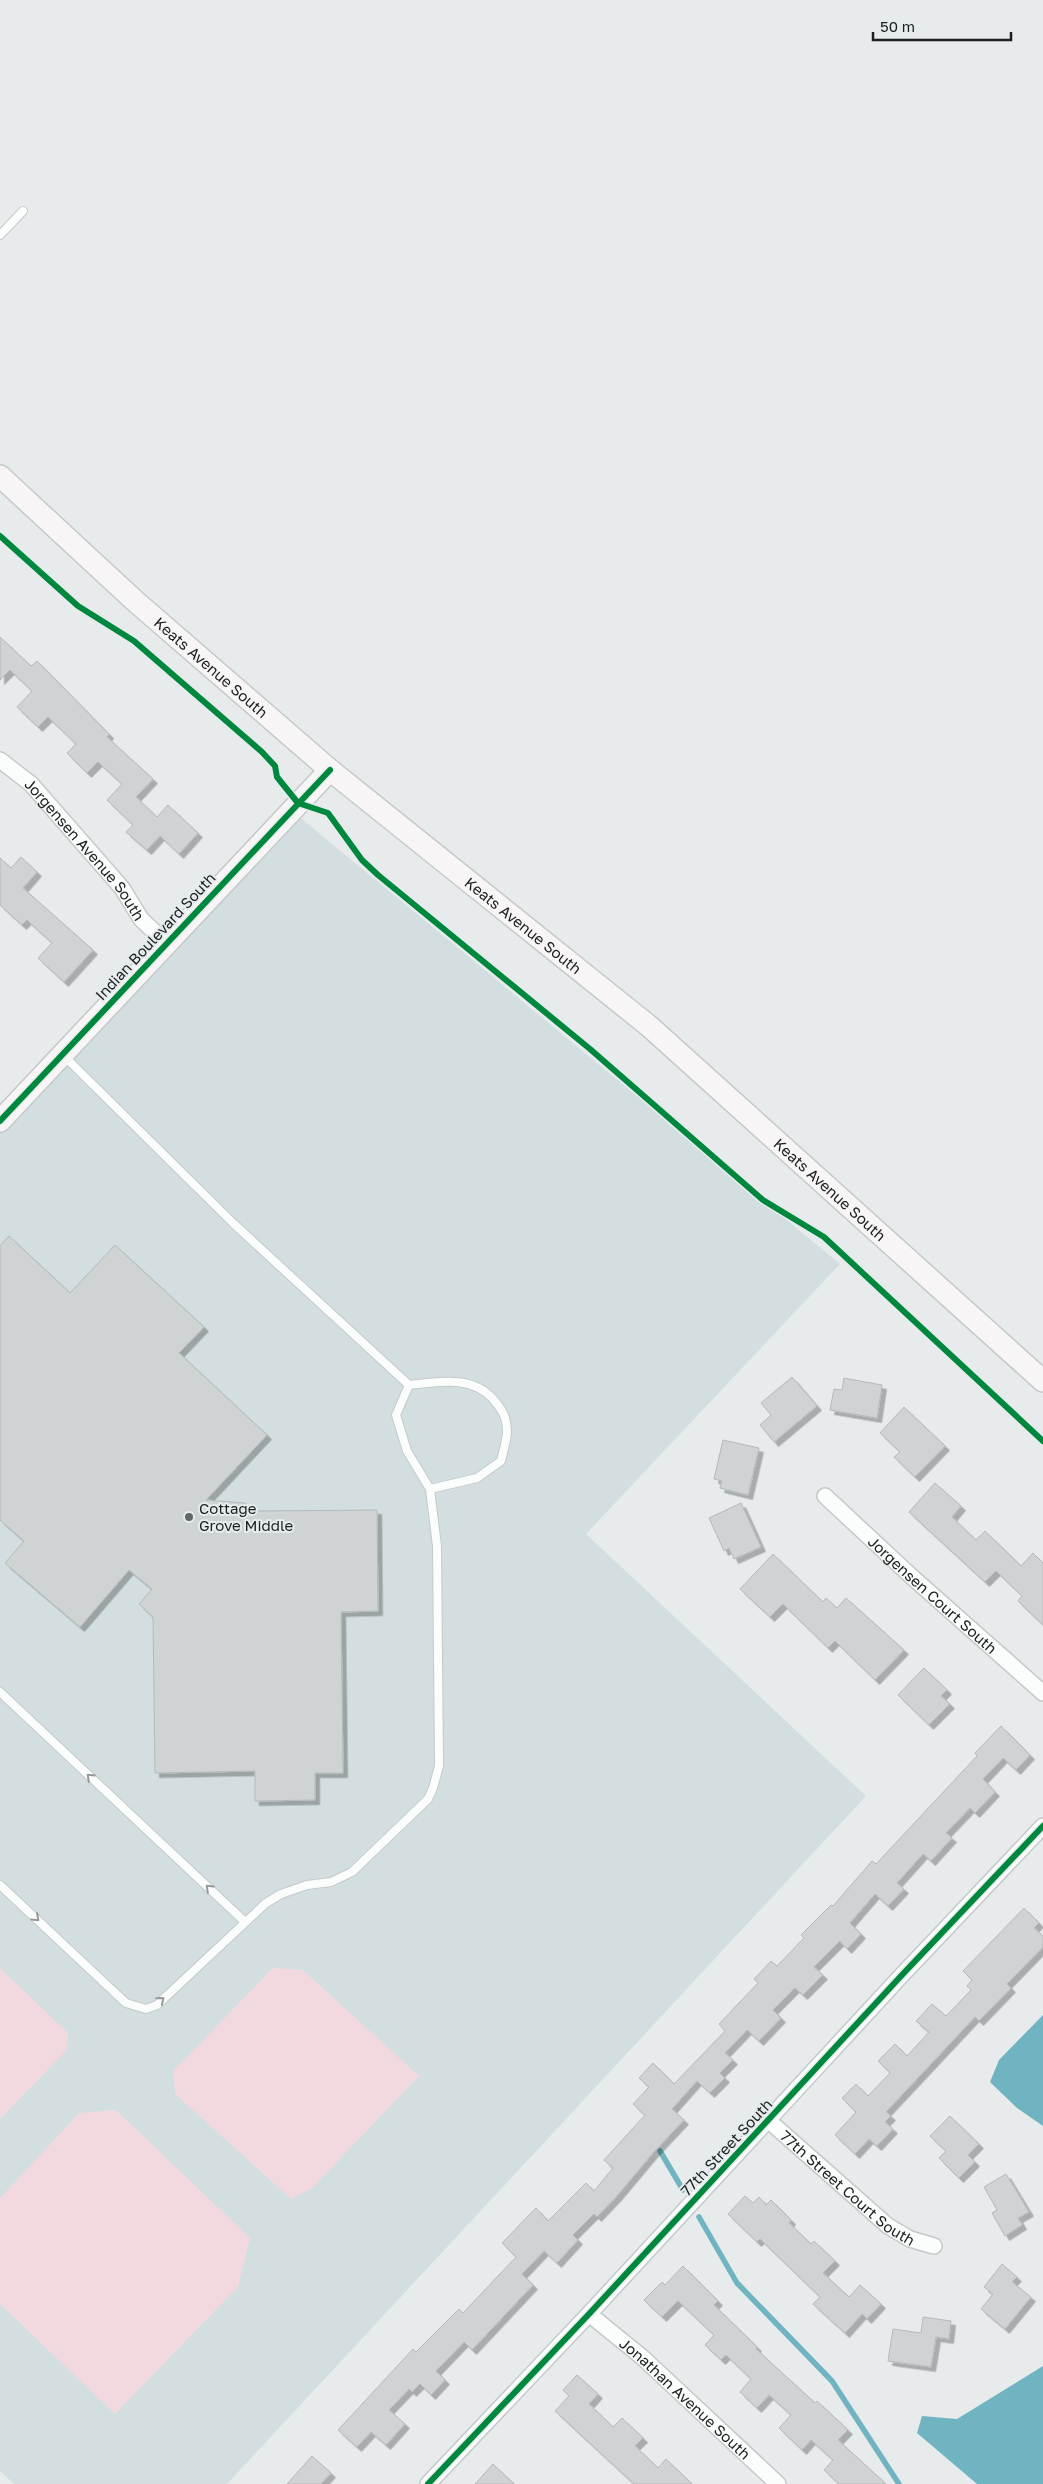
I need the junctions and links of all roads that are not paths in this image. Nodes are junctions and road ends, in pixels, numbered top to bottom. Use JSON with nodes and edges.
{"nodes":[{"id":1,"x":23,"y":211,"type":"dead end"},
{"id":2,"x":0,"y":235,"type":"edge"},
{"id":3,"x":0,"y":476,"type":"edge"},
{"id":4,"x":0,"y":760,"type":"edge"},
{"id":5,"x":330,"y":770,"type":"junction"},
{"id":6,"x":166,"y":943,"type":"junction"},
{"id":7,"x":61,"y":1054,"type":"junction"},
{"id":8,"x":0,"y":1121,"type":"edge"},
{"id":9,"x":1043,"y":1381,"type":"edge"},
{"id":10,"x":409,"y":1385,"type":"junction"},
{"id":11,"x":430,"y":1489,"type":"junction"},
{"id":12,"x":825,"y":1496,"type":"dead end"},
{"id":13,"x":0,"y":1692,"type":"edge"},
{"id":14,"x":1043,"y":1693,"type":"edge"},
{"id":15,"x":1043,"y":1826,"type":"edge"},
{"id":16,"x":0,"y":1885,"type":"edge"},
{"id":17,"x":244,"y":1921,"type":"junction"},
{"id":18,"x":768,"y":2120,"type":"junction"},
{"id":19,"x":934,"y":2246,"type":"dead end"},
{"id":20,"x":589,"y":2314,"type":"junction"},
{"id":21,"x":428,"y":2484,"type":"edge"},
{"id":22,"x":778,"y":2484,"type":"edge"}],
"edges":[{"from":1,"to":2,"type":"lane"},
{"from":3,"to":5,"type":"main road","name":"Keats Avenue South"},
{"from":4,"to":6,"type":"street","name":"Jorgensen Avenue South"},
{"from":5,"to":6,"type":"main road","name":"Indian Boulevard South"},
{"from":5,"to":9,"type":"main road","name":"Keats Avenue South"},
{"from":6,"to":7,"type":"main road","name":"Indian Boulevard South"},
{"from":7,"to":8,"type":"main road","name":"Indian Boulevard South"},
{"from":7,"to":10,"type":"lane"},
{"from":10,"to":11,"type":"lane"},
{"from":10,"to":11,"type":"lane"},
{"from":11,"to":17,"type":"lane"},
{"from":12,"to":14,"type":"street","name":"Jorgensen Court South"},
{"from":17,"to":13,"type":"lane","one_way":true},
{"from":15,"to":18,"type":"street","name":"77th Street South"},
{"from":16,"to":17,"type":"lane","one_way":true},
{"from":18,"to":19,"type":"street","name":"77th Street Court South"},
{"from":18,"to":20,"type":"street","name":"77th Street South"},
{"from":20,"to":21,"type":"street","name":"77th Street South"},
{"from":20,"to":22,"type":"street","name":"Jonathan Avenue South"}]}
